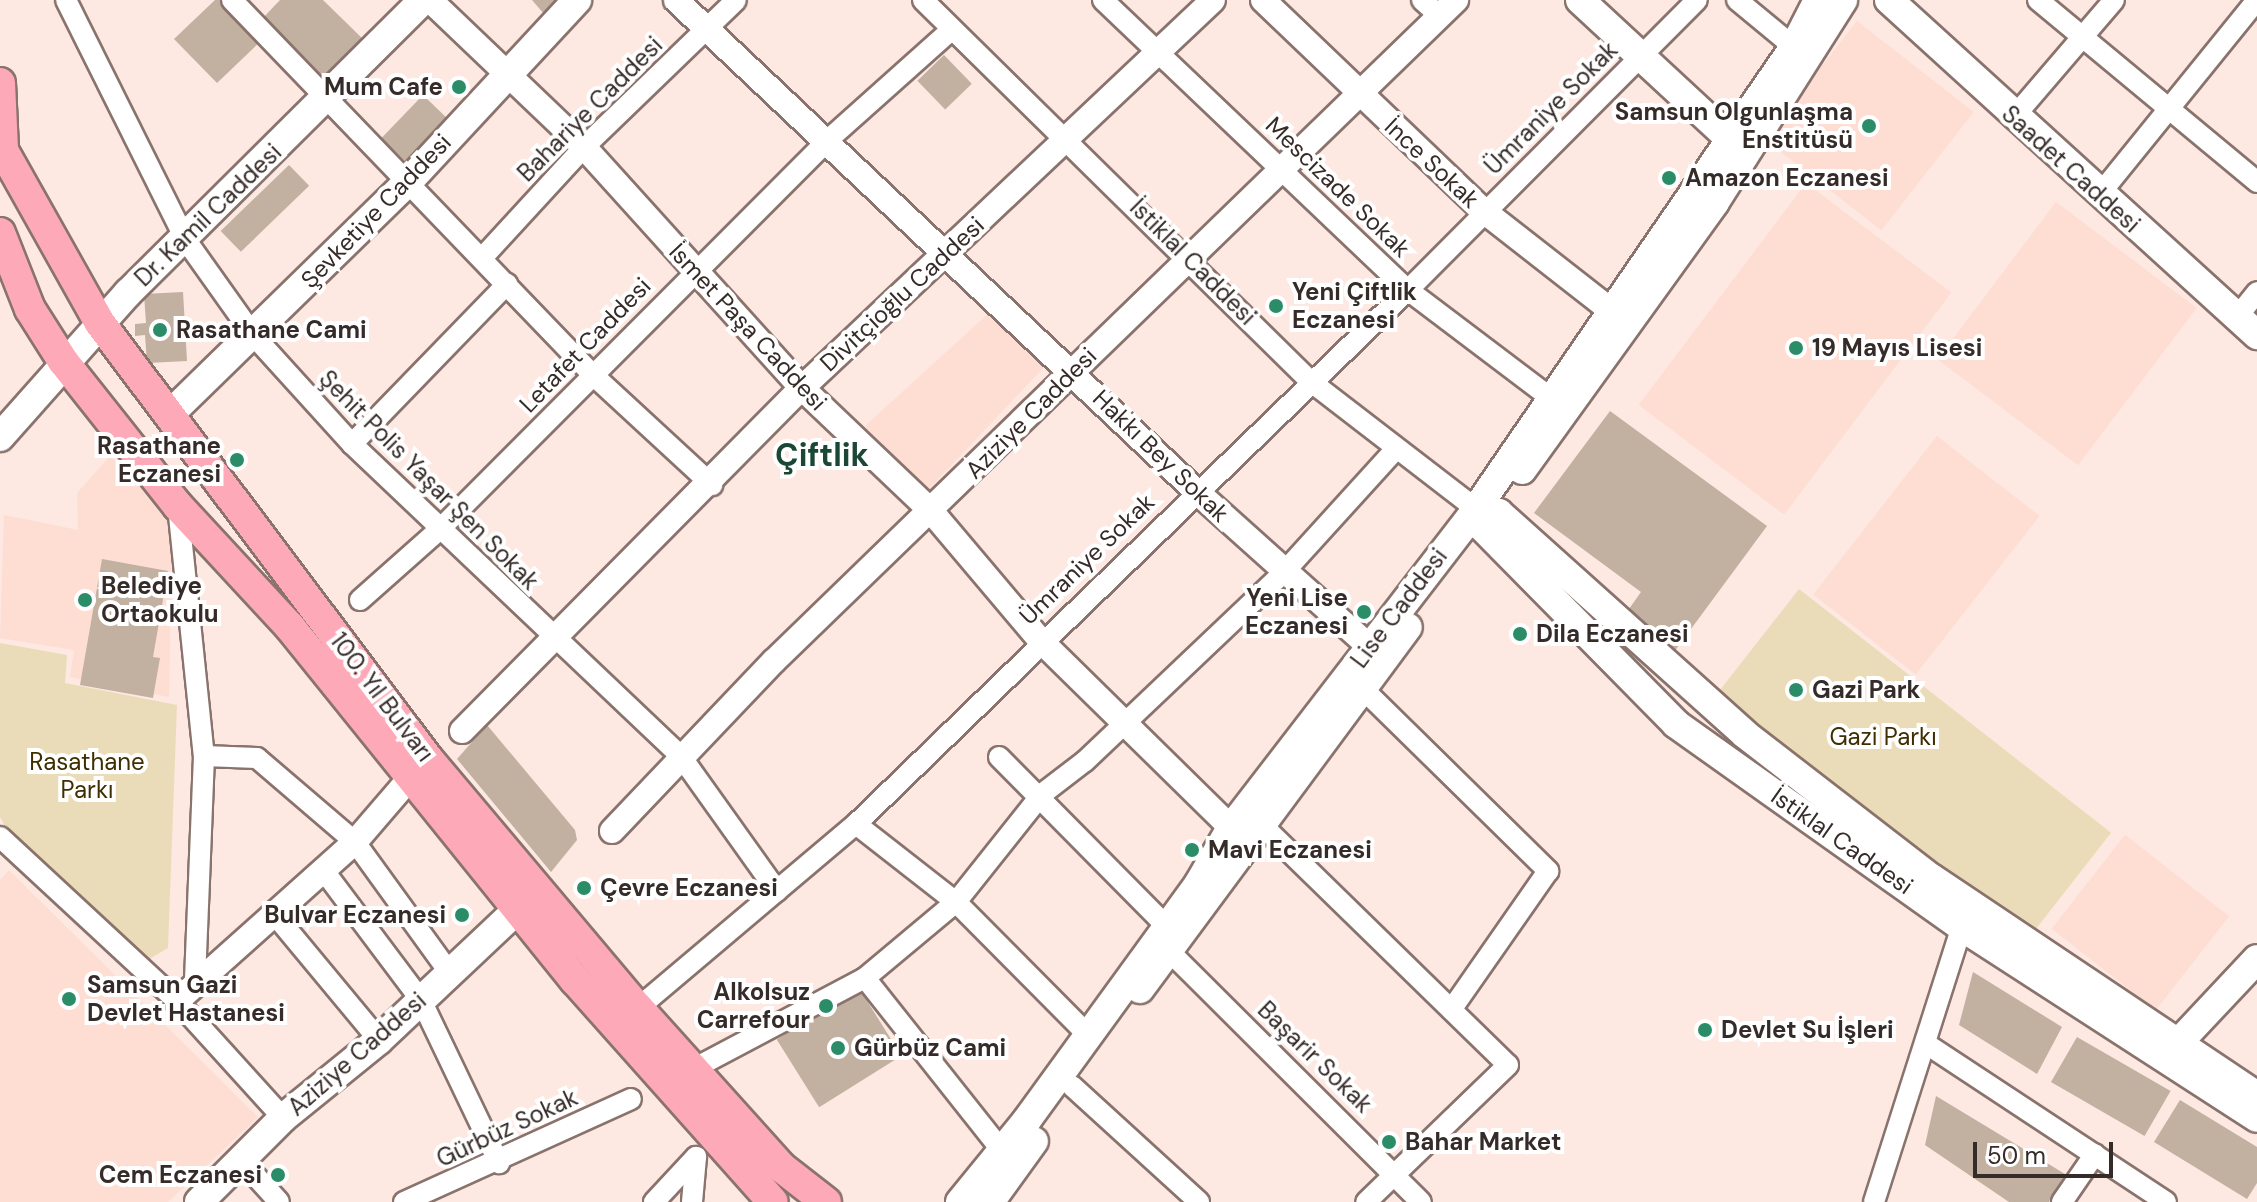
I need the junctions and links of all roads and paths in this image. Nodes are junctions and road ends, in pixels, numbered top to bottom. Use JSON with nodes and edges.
{"nodes":[{"id":1,"x":66,"y":0,"type":"edge"},
{"id":2,"x":232,"y":0,"type":"edge"},
{"id":3,"x":423,"y":0,"type":"edge"},
{"id":4,"x":430,"y":0,"type":"edge"},
{"id":5,"x":577,"y":0,"type":"edge"},
{"id":6,"x":676,"y":0,"type":"edge"},
{"id":7,"x":736,"y":0,"type":"edge"},
{"id":8,"x":923,"y":0,"type":"edge"},
{"id":9,"x":1103,"y":0,"type":"edge"},
{"id":10,"x":1213,"y":0,"type":"edge"},
{"id":11,"x":1263,"y":0,"type":"edge"},
{"id":12,"x":1580,"y":0,"type":"edge"},
{"id":13,"x":1697,"y":0,"type":"edge"},
{"id":14,"x":1737,"y":0,"type":"edge"},
{"id":15,"x":1818,"y":0,"type":"edge"},
{"id":16,"x":1843,"y":0,"type":"edge"},
{"id":17,"x":1889,"y":0,"type":"edge"},
{"id":18,"x":2038,"y":0,"type":"edge"},
{"id":19,"x":2114,"y":0,"type":"edge"},
{"id":20,"x":2257,"y":0,"type":"edge"},
{"id":21,"x":1439,"y":5,"type":"edge"},
{"id":22,"x":952,"y":29,"type":"junction"},
{"id":23,"x":708,"y":30,"type":"junction"},
{"id":24,"x":2082,"y":33,"type":"junction"},
{"id":25,"x":1794,"y":47,"type":"junction"},
{"id":26,"x":1159,"y":55,"type":"junction"},
{"id":27,"x":1637,"y":57,"type":"junction"},
{"id":28,"x":506,"y":72,"type":"junction"},
{"id":29,"x":0,"y":83,"type":"edge"},
{"id":30,"x":1359,"y":95,"type":"junction"},
{"id":31,"x":329,"y":97,"type":"junction"},
{"id":32,"x":2166,"y":107,"type":"junction"},
{"id":33,"x":2013,"y":118,"type":"junction"},
{"id":34,"x":1728,"y":137,"type":"junction"},
{"id":35,"x":1065,"y":138,"type":"junction"},
{"id":36,"x":828,"y":140,"type":"junction"},
{"id":37,"x":1,"y":147,"type":"edge"},
{"id":38,"x":584,"y":147,"type":"junction"},
{"id":39,"x":1285,"y":171,"type":"junction"},
{"id":40,"x":409,"y":181,"type":"junction"},
{"id":41,"x":2257,"y":182,"type":"edge"},
{"id":42,"x":2099,"y":195,"type":"junction"},
{"id":43,"x":1485,"y":212,"type":"junction"},
{"id":44,"x":0,"y":233,"type":"edge"},
{"id":45,"x":185,"y":239,"type":"junction"},
{"id":46,"x":945,"y":252,"type":"junction"},
{"id":47,"x":483,"y":257,"type":"junction"},
{"id":48,"x":1191,"y":257,"type":"junction"},
{"id":49,"x":693,"y":270,"type":"junction"},
{"id":50,"x":10,"y":274,"type":"edge"},
{"id":51,"x":507,"y":284,"type":"junction"},
{"id":52,"x":1408,"y":290,"type":"junction"},
{"id":53,"x":2257,"y":292,"type":"edge"},
{"id":54,"x":1613,"y":312,"type":"junction"},
{"id":55,"x":100,"y":323,"type":"junction"},
{"id":56,"x":2247,"y":326,"type":"edge"},
{"id":57,"x":254,"y":336,"type":"junction"},
{"id":58,"x":63,"y":361,"type":"junction"},
{"id":59,"x":1072,"y":371,"type":"junction"},
{"id":60,"x":594,"y":376,"type":"junction"},
{"id":61,"x":1310,"y":381,"type":"junction"},
{"id":62,"x":802,"y":388,"type":"junction"},
{"id":63,"x":1548,"y":396,"type":"junction"},
{"id":64,"x":169,"y":415,"type":"junction"},
{"id":65,"x":0,"y":437,"type":"edge"},
{"id":66,"x":352,"y":444,"type":"junction"},
{"id":67,"x":1396,"y":449,"type":"junction"},
{"id":68,"x":712,"y":485,"type":"junction"},
{"id":69,"x":1196,"y":491,"type":"junction"},
{"id":70,"x":178,"y":506,"type":"junction"},
{"id":71,"x":931,"y":511,"type":"junction"},
{"id":72,"x":1483,"y":515,"type":"junction"},
{"id":73,"x":440,"y":529,"type":"junction"},
{"id":74,"x":1284,"y":572,"type":"junction"},
{"id":75,"x":360,"y":600,"type":"dead end"},
{"id":76,"x":1040,"y":640,"type":"junction"},
{"id":77,"x":556,"y":643,"type":"junction"},
{"id":78,"x":1370,"y":647,"type":"junction"},
{"id":79,"x":1363,"y":689,"type":"junction"},
{"id":80,"x":1123,"y":722,"type":"junction"},
{"id":81,"x":462,"y":731,"type":"dead end"},
{"id":82,"x":680,"y":755,"type":"junction"},
{"id":83,"x":204,"y":756,"type":"junction"},
{"id":84,"x":999,"y":757,"type":"dead end"},
{"id":85,"x":410,"y":778,"type":"junction"},
{"id":86,"x":1042,"y":794,"type":"junction"},
{"id":87,"x":856,"y":824,"type":"junction"},
{"id":88,"x":1263,"y":826,"type":"junction"},
{"id":89,"x":1231,"y":828,"type":"junction"},
{"id":90,"x":612,"y":831,"type":"dead end"},
{"id":91,"x":355,"y":842,"type":"junction"},
{"id":92,"x":2,"y":846,"type":"edge"},
{"id":93,"x":324,"y":871,"type":"junction"},
{"id":94,"x":777,"y":891,"type":"junction"},
{"id":95,"x":956,"y":902,"type":"junction"},
{"id":96,"x":518,"y":909,"type":"junction"},
{"id":97,"x":276,"y":916,"type":"junction"},
{"id":98,"x":1962,"y":927,"type":"junction"},
{"id":99,"x":1168,"y":938,"type":"junction"},
{"id":100,"x":2257,"y":959,"type":"edge"},
{"id":101,"x":449,"y":972,"type":"junction"},
{"id":102,"x":865,"y":978,"type":"junction"},
{"id":103,"x":195,"y":983,"type":"junction"},
{"id":104,"x":421,"y":1000,"type":"junction"},
{"id":105,"x":177,"y":1001,"type":"junction"},
{"id":106,"x":638,"y":1008,"type":"junction"},
{"id":107,"x":1451,"y":1010,"type":"junction"},
{"id":108,"x":1086,"y":1033,"type":"junction"},
{"id":109,"x":379,"y":1040,"type":"junction"},
{"id":110,"x":2180,"y":1041,"type":"junction"},
{"id":111,"x":1928,"y":1045,"type":"junction"},
{"id":112,"x":693,"y":1069,"type":"junction"},
{"id":113,"x":1072,"y":1086,"type":"junction"},
{"id":114,"x":2257,"y":1096,"type":"edge"},
{"id":115,"x":631,"y":1099,"type":"dead end"},
{"id":116,"x":283,"y":1118,"type":"junction"},
{"id":117,"x":2257,"y":1118,"type":"edge"},
{"id":118,"x":1003,"y":1152,"type":"junction"},
{"id":119,"x":2095,"y":1154,"type":"junction"},
{"id":120,"x":242,"y":1161,"type":"junction"},
{"id":121,"x":499,"y":1163,"type":"junction"},
{"id":122,"x":1393,"y":1170,"type":"junction"},
{"id":123,"x":199,"y":1202,"type":"edge"},
{"id":124,"x":279,"y":1202,"type":"edge"},
{"id":125,"x":404,"y":1202,"type":"edge"},
{"id":126,"x":654,"y":1202,"type":"edge"},
{"id":127,"x":692,"y":1202,"type":"edge"},
{"id":128,"x":773,"y":1202,"type":"edge"},
{"id":129,"x":826,"y":1202,"type":"edge"},
{"id":130,"x":960,"y":1202,"type":"edge"},
{"id":131,"x":990,"y":1202,"type":"edge"},
{"id":132,"x":1199,"y":1202,"type":"edge"},
{"id":133,"x":1366,"y":1202,"type":"edge"},
{"id":134,"x":1421,"y":1202,"type":"edge"},
{"id":135,"x":1874,"y":1202,"type":"edge"},
{"id":136,"x":2062,"y":1202,"type":"edge"},
{"id":137,"x":2166,"y":1202,"type":"edge"}],
"edges":[{"from":1,"to":45,"type":"street","name":"Şehit Polis Yaşar Şen Sokak"},
{"from":2,"to":31,"type":"street"},
{"from":3,"to":31,"type":"main road","name":"Dr. Kamil Caddesi"},
{"from":4,"to":28,"type":"street","name":"İsmet Paşa Caddesi"},
{"from":5,"to":28,"type":"main road","name":"Şevketiye Caddesi"},
{"from":6,"to":23,"type":"street","name":"Hakkı Bey Sokak"},
{"from":7,"to":23,"type":"street","name":"Bahariye Caddesi"},
{"from":8,"to":22,"type":"street","name":"İstiklal Caddesi"},
{"from":9,"to":26,"type":"street","name":"Mescizade Sokak"},
{"from":10,"to":26,"type":"street","name":"Divitçioğlu Caddesi"},
{"from":11,"to":30,"type":"street","name":"İnce Sokak"},
{"from":12,"to":27,"type":"main road"},
{"from":13,"to":27,"type":"street","name":"Ümraniye Sokak"},
{"from":14,"to":25,"type":"street"},
{"from":15,"to":25,"type":"main road","name":"Lise Caddesi"},
{"from":16,"to":72,"type":"main road","name":"Lise Caddesi"},
{"from":17,"to":33,"type":"main road","name":"Saadet Caddesi"},
{"from":18,"to":24,"type":"street"},
{"from":19,"to":24,"type":"street"},
{"from":20,"to":32,"type":"street"},
{"from":21,"to":30,"type":"street","name":"Aziziye Caddesi"},
{"from":22,"to":35,"type":"street","name":"İstiklal Caddesi"},
{"from":22,"to":36,"type":"street","name":"Letafet Caddesi"},
{"from":23,"to":36,"type":"street","name":"Hakkı Bey Sokak"},
{"from":23,"to":38,"type":"street","name":"Bahariye Caddesi"},
{"from":24,"to":32,"type":"street"},
{"from":24,"to":33,"type":"street"},
{"from":25,"to":34,"type":"main road","name":"Lise Caddesi"},
{"from":26,"to":35,"type":"street","name":"Divitçioğlu Caddesi"},
{"from":26,"to":39,"type":"street","name":"Mescizade Sokak"},
{"from":27,"to":34,"type":"main road"},
{"from":27,"to":43,"type":"street","name":"Ümraniye Sokak"},
{"from":28,"to":38,"type":"street","name":"İsmet Paşa Caddesi"},
{"from":28,"to":40,"type":"main road","name":"Şevketiye Caddesi"},
{"from":29,"to":37,"type":"main road"},
{"from":30,"to":39,"type":"street","name":"Aziziye Caddesi"},
{"from":30,"to":43,"type":"street","name":"İnce Sokak"},
{"from":31,"to":40,"type":"street"},
{"from":31,"to":45,"type":"main road","name":"Dr. Kamil Caddesi"},
{"from":32,"to":41,"type":"street"},
{"from":32,"to":42,"type":"street"},
{"from":33,"to":42,"type":"main road","name":"Saadet Caddesi"},
{"from":34,"to":54,"type":"main road","name":"Lise Caddesi"},
{"from":35,"to":46,"type":"street","name":"Divitçioğlu Caddesi"},
{"from":35,"to":48,"type":"street","name":"İstiklal Caddesi"},
{"from":36,"to":46,"type":"street","name":"Hakkı Bey Sokak"},
{"from":36,"to":49,"type":"street","name":"Letafet Caddesi"},
{"from":37,"to":55,"type":"main road","name":"100. Yıl Bulvarı"},
{"from":38,"to":47,"type":"street","name":"Bahariye Caddesi"},
{"from":38,"to":49,"type":"street","name":"İsmet Paşa Caddesi"},
{"from":39,"to":48,"type":"street","name":"Aziziye Caddesi"},
{"from":39,"to":52,"type":"street","name":"Mescizade Sokak"},
{"from":40,"to":47,"type":"street"},
{"from":40,"to":57,"type":"main road","name":"Şevketiye Caddesi"},
{"from":42,"to":56,"type":"main road","name":"Saadet Caddesi"},
{"from":43,"to":52,"type":"street","name":"Ümraniye Sokak"},
{"from":43,"to":54,"type":"street","name":"İnce Sokak"},
{"from":44,"to":50,"type":"main road","name":"100. Yıl Bulvarı"},
{"from":45,"to":55,"type":"main road","name":"Dr. Kamil Caddesi"},
{"from":45,"to":57,"type":"street","name":"Şehit Polis Yaşar Şen Sokak"},
{"from":46,"to":59,"type":"street","name":"Hakkı Bey Sokak"},
{"from":46,"to":62,"type":"street","name":"Divitçioğlu Caddesi"},
{"from":47,"to":51,"type":"street"},
{"from":48,"to":59,"type":"street","name":"Aziziye Caddesi"},
{"from":48,"to":61,"type":"street","name":"İstiklal Caddesi"},
{"from":49,"to":60,"type":"street","name":"Letafet Caddesi"},
{"from":49,"to":62,"type":"street","name":"İsmet Paşa Caddesi"},
{"from":50,"to":58,"type":"main road","name":"100. Yıl Bulvarı"},
{"from":51,"to":60,"type":"street"},
{"from":51,"to":66,"type":"street"},
{"from":52,"to":61,"type":"street","name":"Ümraniye Sokak"},
{"from":52,"to":63,"type":"street","name":"Mescizade Sokak"},
{"from":53,"to":56,"type":"street"},
{"from":54,"to":63,"type":"main road","name":"Lise Caddesi"},
{"from":55,"to":58,"type":"main road","name":"Dr. Kamil Caddesi"},
{"from":55,"to":64,"type":"main road","name":"100. Yıl Bulvarı"},
{"from":57,"to":64,"type":"main road","name":"Şevketiye Caddesi"},
{"from":57,"to":66,"type":"street","name":"Şehit Polis Yaşar Şen Sokak"},
{"from":58,"to":65,"type":"main road","name":"Dr. Kamil Caddesi"},
{"from":58,"to":70,"type":"main road","name":"100. Yıl Bulvarı"},
{"from":59,"to":69,"type":"street","name":"Hakkı Bey Sokak"},
{"from":59,"to":71,"type":"street","name":"Aziziye Caddesi"},
{"from":60,"to":68,"type":"street"},
{"from":60,"to":73,"type":"street","name":"Letafet Caddesi"},
{"from":61,"to":67,"type":"street","name":"İstiklal Caddesi"},
{"from":61,"to":69,"type":"street","name":"Ümraniye Sokak"},
{"from":62,"to":68,"type":"street","name":"Divitçioğlu Caddesi"},
{"from":62,"to":71,"type":"street","name":"İsmet Paşa Caddesi"},
{"from":63,"to":72,"type":"main road","name":"Lise Caddesi"},
{"from":64,"to":106,"type":"main road","name":"100. Yıl Bulvarı"},
{"from":66,"to":73,"type":"street","name":"Şehit Polis Yaşar Şen Sokak"},
{"from":67,"to":72,"type":"street","name":"İstiklal Caddesi"},
{"from":67,"to":74,"type":"street"},
{"from":68,"to":77,"type":"street","name":"Divitçioğlu Caddesi"},
{"from":69,"to":74,"type":"street","name":"Hakkı Bey Sokak"},
{"from":69,"to":76,"type":"street","name":"Ümraniye Sokak"},
{"from":70,"to":83,"type":"street"},
{"from":70,"to":85,"type":"main road","name":"100. Yıl Bulvarı"},
{"from":71,"to":76,"type":"street","name":"İsmet Paşa Caddesi"},
{"from":71,"to":82,"type":"street","name":"Aziziye Caddesi"},
{"from":72,"to":78,"type":"main road","name":"Lise Caddesi"},
{"from":72,"to":79,"type":"main road","name":"Lise Caddesi"},
{"from":72,"to":98,"type":"main road","name":"İstiklal Caddesi"},
{"from":72,"to":110,"type":"main road","name":"İstiklal Caddesi"},
{"from":73,"to":75,"type":"street","name":"Letafet Caddesi"},
{"from":73,"to":77,"type":"street","name":"Şehit Polis Yaşar Şen Sokak"},
{"from":74,"to":78,"type":"street","name":"Hakkı Bey Sokak"},
{"from":74,"to":80,"type":"street"},
{"from":76,"to":80,"type":"street","name":"İsmet Paşa Caddesi"},
{"from":76,"to":87,"type":"street","name":"Ümraniye Sokak"},
{"from":77,"to":81,"type":"street","name":"Divitçioğlu Caddesi"},
{"from":77,"to":82,"type":"street","name":"Şehit Polis Yaşar Şen Sokak"},
{"from":78,"to":89,"type":"main road","name":"Lise Caddesi"},
{"from":79,"to":88,"type":"main road","name":"Lise Caddesi"},
{"from":79,"to":107,"type":"street"},
{"from":80,"to":86,"type":"street"},
{"from":80,"to":89,"type":"street","name":"İsmet Paşa Caddesi"},
{"from":82,"to":90,"type":"street","name":"Aziziye Caddesi"},
{"from":82,"to":94,"type":"street","name":"Şehit Polis Yaşar Şen Sokak"},
{"from":83,"to":91,"type":"street"},
{"from":83,"to":103,"type":"street"},
{"from":84,"to":86,"type":"street","name":"Başarir Sokak"},
{"from":85,"to":91,"type":"street"},
{"from":85,"to":96,"type":"main road","name":"100. Yıl Bulvarı"},
{"from":86,"to":95,"type":"street"},
{"from":86,"to":99,"type":"street","name":"Başarir Sokak"},
{"from":87,"to":94,"type":"street","name":"Ümraniye Sokak"},
{"from":87,"to":95,"type":"street"},
{"from":88,"to":99,"type":"main road","name":"Lise Caddesi"},
{"from":88,"to":107,"type":"street"},
{"from":89,"to":99,"type":"main road","name":"Lise Caddesi"},
{"from":91,"to":93,"type":"street"},
{"from":91,"to":101,"type":"street"},
{"from":92,"to":105,"type":"street"},
{"from":93,"to":97,"type":"street"},
{"from":93,"to":104,"type":"street"},
{"from":94,"to":106,"type":"street","name":"Ümraniye Sokak"},
{"from":95,"to":102,"type":"street"},
{"from":95,"to":108,"type":"street"},
{"from":96,"to":101,"type":"main road","name":"Aziziye Caddesi"},
{"from":96,"to":128,"type":"main road","name":"100. Yıl Bulvarı"},
{"from":97,"to":103,"type":"street"},
{"from":97,"to":109,"type":"street"},
{"from":98,"to":111,"type":"street"},
{"from":98,"to":117,"type":"main road","name":"İstiklal Caddesi"},
{"from":99,"to":108,"type":"main road","name":"Lise Caddesi"},
{"from":99,"to":113,"type":"main road","name":"Lise Caddesi"},
{"from":99,"to":122,"type":"street","name":"Başarir Sokak"},
{"from":100,"to":110,"type":"main road"},
{"from":101,"to":104,"type":"main road","name":"Aziziye Caddesi"},
{"from":102,"to":112,"type":"street"},
{"from":102,"to":118,"type":"street"},
{"from":103,"to":105,"type":"street"},
{"from":104,"to":109,"type":"main road","name":"Aziziye Caddesi"},
{"from":104,"to":121,"type":"street"},
{"from":105,"to":116,"type":"street"},
{"from":106,"to":112,"type":"main road","name":"100. Yıl Bulvarı"},
{"from":107,"to":122,"type":"street"},
{"from":108,"to":118,"type":"main road","name":"Lise Caddesi"},
{"from":109,"to":116,"type":"main road","name":"Aziziye Caddesi"},
{"from":110,"to":114,"type":"main road","name":"İstiklal Caddesi"},
{"from":111,"to":119,"type":"street"},
{"from":111,"to":135,"type":"street"},
{"from":112,"to":129,"type":"main road","name":"100. Yıl Bulvarı"},
{"from":113,"to":131,"type":"main road","name":"Lise Caddesi"},
{"from":113,"to":132,"type":"street"},
{"from":115,"to":121,"type":"street","name":"Gürbüz Sokak"},
{"from":116,"to":120,"type":"main road","name":"Aziziye Caddesi"},
{"from":118,"to":130,"type":"main road","name":"Lise Caddesi"},
{"from":119,"to":136,"type":"street"},
{"from":119,"to":137,"type":"street"},
{"from":120,"to":123,"type":"main road","name":"Aziziye Caddesi"},
{"from":120,"to":124,"type":"street"},
{"from":121,"to":125,"type":"street","name":"Gürbüz Sokak"},
{"from":122,"to":133,"type":"street"},
{"from":122,"to":134,"type":"street","name":"Başarir Sokak"},
{"from":126,"to":127,"type":"street"}]}
